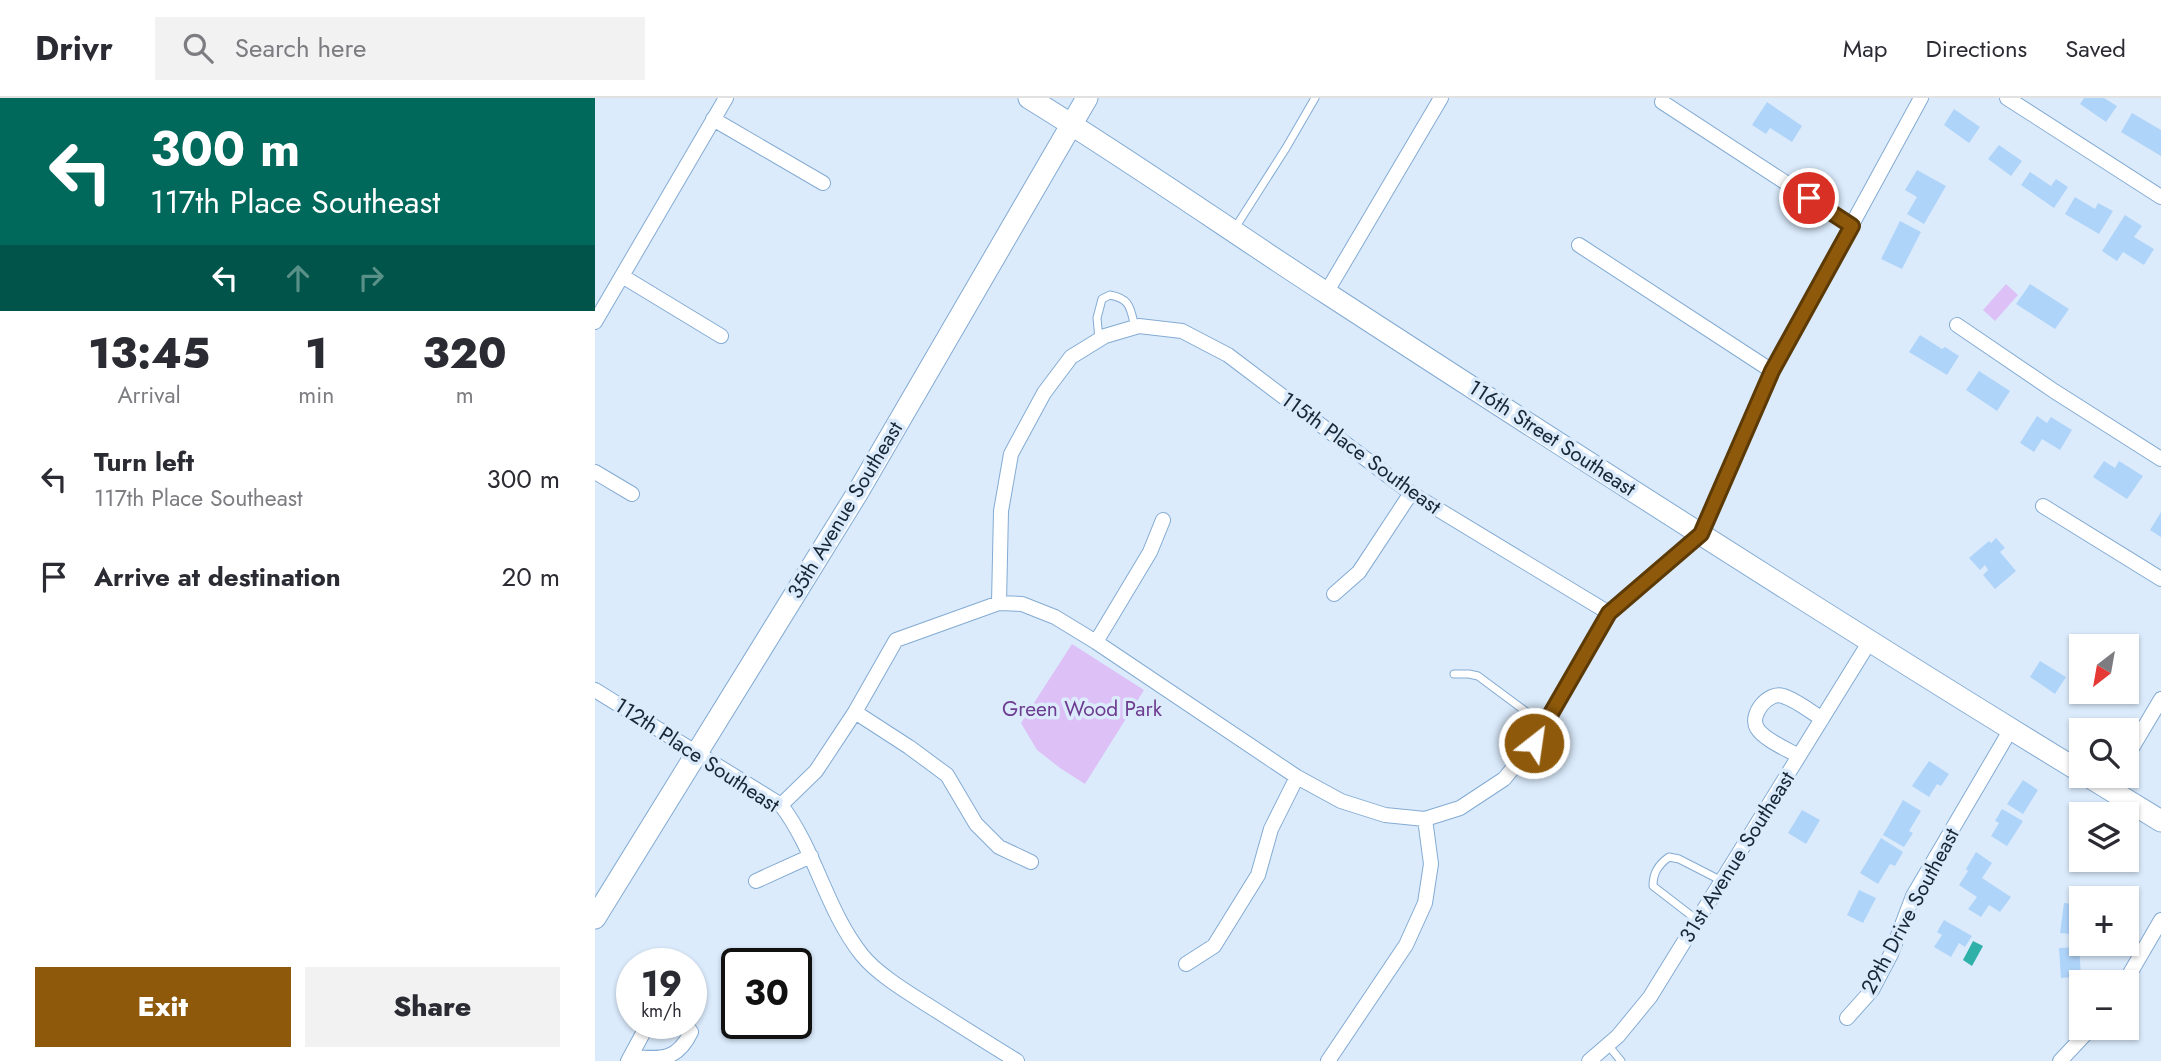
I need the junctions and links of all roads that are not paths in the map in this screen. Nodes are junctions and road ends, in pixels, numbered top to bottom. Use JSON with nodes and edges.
{"nodes":[{"id":1,"x":726,"y":98,"type":"edge"},
{"id":2,"x":1028,"y":98,"type":"edge"},
{"id":3,"x":1087,"y":98,"type":"edge"},
{"id":4,"x":1315,"y":98,"type":"edge"},
{"id":5,"x":1441,"y":98,"type":"edge"},
{"id":6,"x":1921,"y":98,"type":"edge"},
{"id":7,"x":2007,"y":98,"type":"edge"},
{"id":8,"x":1662,"y":102,"type":"dead end"},
{"id":9,"x":713,"y":119,"type":"junction"},
{"id":10,"x":1072,"y":125,"type":"junction"},
{"id":11,"x":823,"y":183,"type":"dead end"},
{"id":12,"x":2161,"y":197,"type":"edge"},
{"id":13,"x":1852,"y":226,"type":"junction"},
{"id":14,"x":1233,"y":231,"type":"junction"},
{"id":15,"x":1579,"y":245,"type":"dead end"},
{"id":16,"x":622,"y":276,"type":"junction"},
{"id":17,"x":1326,"y":293,"type":"junction"},
{"id":18,"x":595,"y":321,"type":"edge"},
{"id":19,"x":1957,"y":326,"type":"dead end"},
{"id":20,"x":1135,"y":327,"type":"junction"},
{"id":21,"x":721,"y":336,"type":"dead end"},
{"id":22,"x":1102,"y":338,"type":"junction"},
{"id":23,"x":1772,"y":371,"type":"junction"},
{"id":24,"x":2161,"y":459,"type":"edge"},
{"id":25,"x":595,"y":472,"type":"edge"},
{"id":26,"x":1411,"y":493,"type":"junction"},
{"id":27,"x":632,"y":494,"type":"dead end"},
{"id":28,"x":2043,"y":506,"type":"dead end"},
{"id":29,"x":1163,"y":520,"type":"dead end"},
{"id":30,"x":1701,"y":534,"type":"junction"},
{"id":31,"x":2161,"y":579,"type":"edge"},
{"id":32,"x":1334,"y":594,"type":"dead end"},
{"id":33,"x":999,"y":603,"type":"junction"},
{"id":34,"x":1609,"y":613,"type":"junction"},
{"id":35,"x":1870,"y":640,"type":"junction"},
{"id":36,"x":1096,"y":642,"type":"junction"},
{"id":37,"x":1454,"y":674,"type":"dead end"},
{"id":38,"x":595,"y":690,"type":"edge"},
{"id":39,"x":2161,"y":699,"type":"edge"},
{"id":40,"x":855,"y":712,"type":"junction"},
{"id":41,"x":1822,"y":719,"type":"junction"},
{"id":42,"x":1544,"y":725,"type":"junction"},
{"id":43,"x":2011,"y":729,"type":"junction"},
{"id":44,"x":2139,"y":736,"type":"edge"},
{"id":45,"x":697,"y":754,"type":"junction"},
{"id":46,"x":1799,"y":756,"type":"junction"},
{"id":47,"x":2069,"y":765,"type":"edge"},
{"id":48,"x":1297,"y":777,"type":"junction"},
{"id":49,"x":2120,"y":788,"type":"edge"},
{"id":50,"x":781,"y":805,"type":"junction"},
{"id":51,"x":1425,"y":819,"type":"junction"},
{"id":52,"x":2161,"y":821,"type":"edge"},
{"id":53,"x":811,"y":856,"type":"junction"},
{"id":54,"x":1031,"y":862,"type":"dead end"},
{"id":55,"x":756,"y":881,"type":"dead end"},
{"id":56,"x":1722,"y":881,"type":"junction"},
{"id":57,"x":596,"y":913,"type":"edge"},
{"id":58,"x":1697,"y":920,"type":"junction"},
{"id":59,"x":2161,"y":920,"type":"edge"},
{"id":60,"x":1186,"y":964,"type":"dead end"},
{"id":61,"x":2132,"y":970,"type":"edge"},
{"id":62,"x":1847,"y":1018,"type":"dead end"},
{"id":63,"x":639,"y":1039,"type":"edge"},
{"id":64,"x":688,"y":1039,"type":"edge"},
{"id":65,"x":2080,"y":1040,"type":"edge"},
{"id":66,"x":1608,"y":1045,"type":"junction"},
{"id":67,"x":629,"y":1059,"type":"edge"},
{"id":68,"x":1017,"y":1061,"type":"edge"},
{"id":69,"x":1328,"y":1061,"type":"edge"},
{"id":70,"x":1589,"y":1061,"type":"edge"},
{"id":71,"x":1621,"y":1061,"type":"edge"},
{"id":72,"x":2060,"y":1061,"type":"edge"}],
"edges":[{"from":1,"to":9,"type":"street"},
{"from":2,"to":10,"type":"street","name":"116th Street Southeast"},
{"from":3,"to":10,"type":"street","name":"35th Avenue Southeast"},
{"from":4,"to":14,"type":"lane"},
{"from":5,"to":17,"type":"street"},
{"from":6,"to":13,"type":"street"},
{"from":7,"to":12,"type":"street"},
{"from":8,"to":13,"type":"street"},
{"from":9,"to":11,"type":"street"},
{"from":9,"to":16,"type":"street"},
{"from":10,"to":14,"type":"street","name":"116th Street Southeast"},
{"from":10,"to":45,"type":"street","name":"35th Avenue Southeast"},
{"from":13,"to":23,"type":"street"},
{"from":14,"to":17,"type":"street","name":"116th Street Southeast"},
{"from":15,"to":23,"type":"street"},
{"from":16,"to":18,"type":"street"},
{"from":16,"to":21,"type":"street"},
{"from":17,"to":30,"type":"street","name":"116th Street Southeast"},
{"from":19,"to":24,"type":"street"},
{"from":20,"to":22,"type":"street","name":"115th Place Southeast"},
{"from":20,"to":22,"type":"lane"},
{"from":20,"to":26,"type":"street","name":"115th Place Southeast"},
{"from":22,"to":33,"type":"street","name":"115th Place Southeast"},
{"from":23,"to":30,"type":"street"},
{"from":25,"to":27,"type":"street"},
{"from":26,"to":32,"type":"street"},
{"from":26,"to":34,"type":"street","name":"115th Place Southeast"},
{"from":28,"to":31,"type":"street"},
{"from":29,"to":36,"type":"street"},
{"from":30,"to":34,"type":"street"},
{"from":30,"to":35,"type":"street","name":"116th Street Southeast"},
{"from":33,"to":36,"type":"street"},
{"from":33,"to":40,"type":"street"},
{"from":34,"to":42,"type":"street"},
{"from":35,"to":41,"type":"street","name":"31st Avenue Southeast"},
{"from":35,"to":43,"type":"street","name":"116th Street Southeast"},
{"from":36,"to":48,"type":"street"},
{"from":37,"to":42,"type":"lane"},
{"from":38,"to":45,"type":"street","name":"112th Place Southeast"},
{"from":39,"to":44,"type":"street"},
{"from":40,"to":50,"type":"street"},
{"from":40,"to":54,"type":"street"},
{"from":41,"to":46,"type":"street","name":"31st Avenue Southeast"},
{"from":41,"to":46,"type":"street"},
{"from":42,"to":51,"type":"street"},
{"from":43,"to":47,"type":"street","name":"116th Street Southeast"},
{"from":43,"to":62,"type":"street","name":"29th Drive Southeast"},
{"from":45,"to":50,"type":"street","name":"112th Place Southeast"},
{"from":45,"to":57,"type":"street","name":"35th Avenue Southeast"},
{"from":46,"to":56,"type":"street","name":"31st Avenue Southeast"},
{"from":48,"to":51,"type":"street"},
{"from":48,"to":60,"type":"street"},
{"from":49,"to":52,"type":"street"},
{"from":50,"to":53,"type":"street","name":"112th Place Southeast"},
{"from":51,"to":69,"type":"street"},
{"from":53,"to":55,"type":"street"},
{"from":53,"to":68,"type":"street","name":"112th Place Southeast"},
{"from":56,"to":58,"type":"street","name":"31st Avenue Southeast"},
{"from":56,"to":58,"type":"lane"},
{"from":58,"to":66,"type":"street","name":"31st Avenue Southeast"},
{"from":59,"to":61,"type":"street"},
{"from":63,"to":67,"type":"street"},
{"from":64,"to":67,"type":"street"},
{"from":65,"to":72,"type":"street"},
{"from":66,"to":70,"type":"street","name":"31st Avenue Southeast"},
{"from":66,"to":71,"type":"lane"}]}
